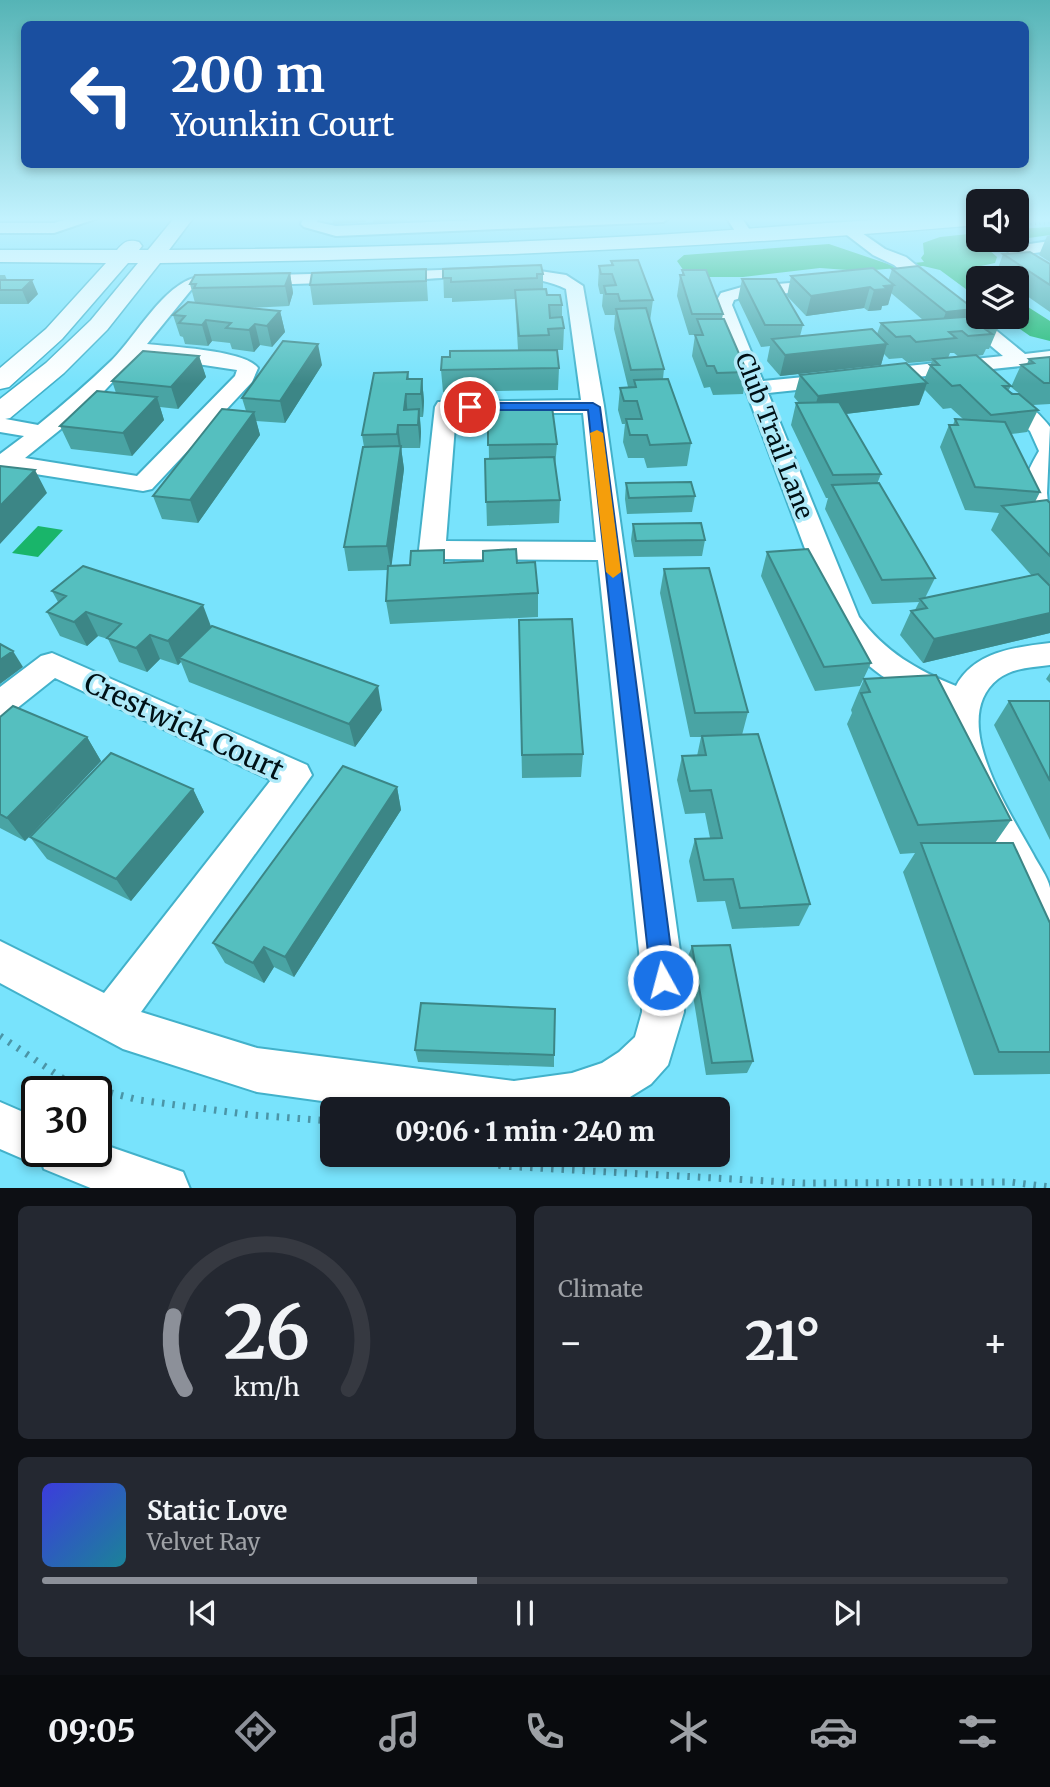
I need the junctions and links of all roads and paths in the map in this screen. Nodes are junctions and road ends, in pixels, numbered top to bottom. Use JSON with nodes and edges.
{"nodes":[{"id":1,"x":108,"y":272,"type":"edge"},
{"id":2,"x":139,"y":272,"type":"edge"},
{"id":3,"x":907,"y":272,"type":"edge"},
{"id":4,"x":852,"y":283,"type":"edge"},
{"id":5,"x":133,"y":348,"type":"junction"},
{"id":6,"x":1050,"y":357,"type":"edge"},
{"id":7,"x":1020,"y":360,"type":"junction"},
{"id":8,"x":967,"y":366,"type":"junction"},
{"id":9,"x":0,"y":381,"type":"edge"},
{"id":10,"x":756,"y":388,"type":"junction"},
{"id":11,"x":593,"y":407,"type":"junction"},
{"id":12,"x":0,"y":412,"type":"edge"},
{"id":13,"x":0,"y":425,"type":"edge"},
{"id":14,"x":40,"y":432,"type":"junction"},
{"id":15,"x":1048,"y":459,"type":"edge"},
{"id":16,"x":3,"y":464,"type":"edge"},
{"id":17,"x":1050,"y":517,"type":"edge"},
{"id":18,"x":611,"y":551,"type":"junction"},
{"id":19,"x":1050,"y":654,"type":"edge"},
{"id":20,"x":963,"y":702,"type":"junction"},
{"id":21,"x":0,"y":704,"type":"edge"},
{"id":22,"x":1050,"y":929,"type":"edge"},
{"id":23,"x":0,"y":961,"type":"edge"},
{"id":24,"x":110,"y":1019,"type":"junction"},
{"id":25,"x":0,"y":1036,"type":"edge"},
{"id":26,"x":320,"y":1120,"type":"edge"},
{"id":27,"x":0,"y":1125,"type":"edge"},
{"id":28,"x":21,"y":1135,"type":"edge"},
{"id":29,"x":98,"y":1167,"type":"edge"},
{"id":30,"x":520,"y":1167,"type":"edge"},
{"id":31,"x":1050,"y":1187,"type":"edge"},
{"id":32,"x":166,"y":1188,"type":"edge"}],
"edges":[{"from":1,"to":9,"type":"street"},
{"from":2,"to":12,"type":"street"},
{"from":3,"to":7,"type":"street"},
{"from":4,"to":10,"type":"street","name":"Club Trail Lane"},
{"from":5,"to":11,"type":"street"},
{"from":5,"to":14,"type":"street"},
{"from":5,"to":16,"type":"street"},
{"from":6,"to":7,"type":"street"},
{"from":7,"to":8,"type":"street"},
{"from":8,"to":10,"type":"street"},
{"from":8,"to":15,"type":"street"},
{"from":10,"to":20,"type":"street","name":"Club Trail Lane"},
{"from":11,"to":18,"type":"street"},
{"from":11,"to":18,"type":"street"},
{"from":13,"to":14,"type":"street"},
{"from":14,"to":16,"type":"street"},
{"from":15,"to":17,"type":"street"},
{"from":18,"to":24,"type":"street"},
{"from":19,"to":20,"type":"street"},
{"from":20,"to":22,"type":"street"},
{"from":21,"to":24,"type":"street","name":"Crestwick Court"},
{"from":23,"to":24,"type":"street"},
{"from":25,"to":26,"type":"path"},
{"from":27,"to":28,"type":"street"},
{"from":29,"to":32,"type":"street"},
{"from":30,"to":31,"type":"path"}]}
